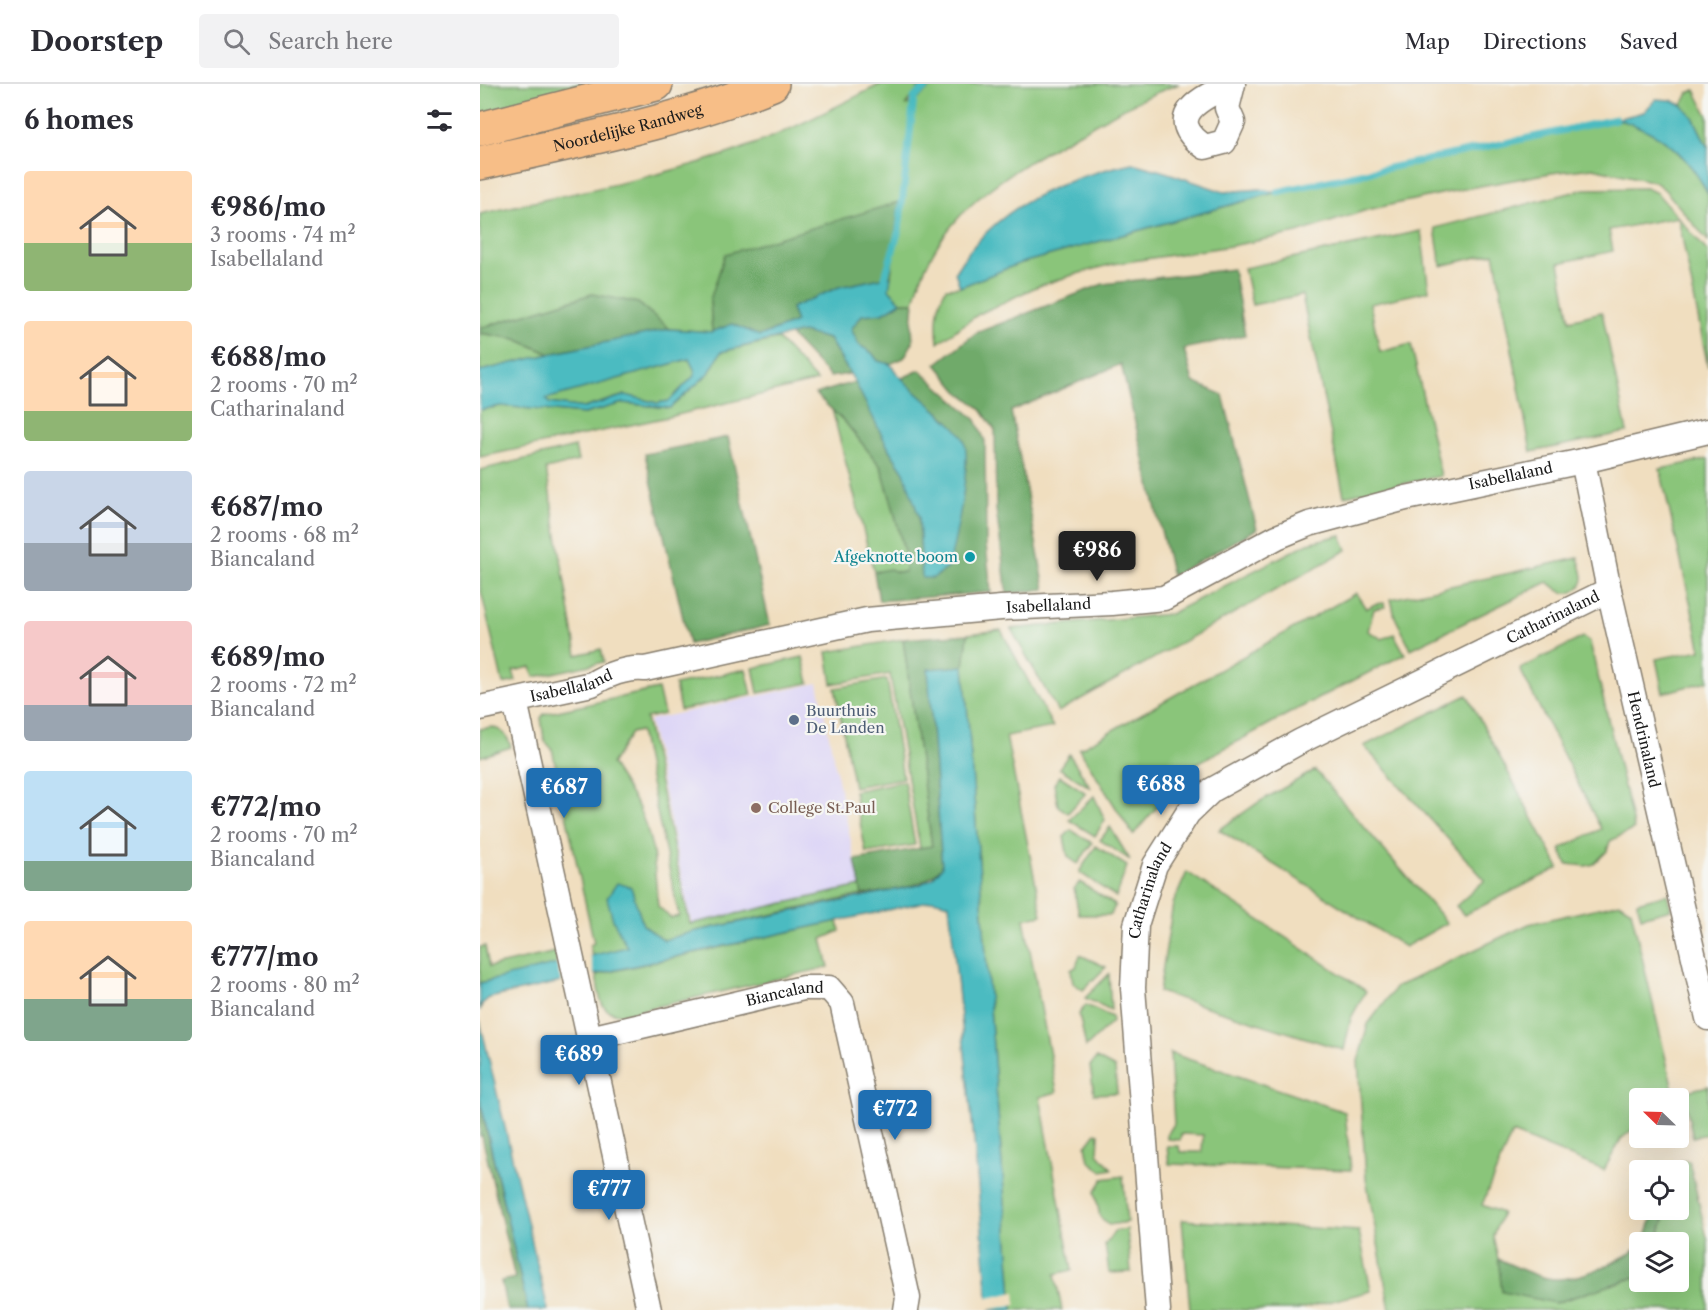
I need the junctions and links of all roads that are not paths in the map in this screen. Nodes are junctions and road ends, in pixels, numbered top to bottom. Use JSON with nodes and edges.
{"nodes":[{"id":1,"x":656,"y":84,"type":"edge"},
{"id":2,"x":772,"y":84,"type":"edge"},
{"id":3,"x":480,"y":129,"type":"edge"},
{"id":4,"x":480,"y":164,"type":"edge"},
{"id":5,"x":1708,"y":431,"type":"edge"},
{"id":6,"x":1583,"y":461,"type":"junction"},
{"id":7,"x":1609,"y":590,"type":"junction"},
{"id":8,"x":515,"y":701,"type":"junction"},
{"id":9,"x":480,"y":708,"type":"edge"},
{"id":10,"x":1708,"y":1018,"type":"edge"},
{"id":11,"x":590,"y":1038,"type":"junction"},
{"id":12,"x":649,"y":1310,"type":"edge"},
{"id":13,"x":906,"y":1310,"type":"edge"},
{"id":14,"x":1158,"y":1310,"type":"edge"}],
"edges":[{"from":1,"to":3,"type":"main road"},
{"from":2,"to":4,"type":"main road","name":"Noordelijke Randweg"},
{"from":5,"to":6,"type":"street","name":"Isabellaland"},
{"from":6,"to":7,"type":"street","name":"Hendrinaland"},
{"from":6,"to":8,"type":"street","name":"Isabellaland"},
{"from":7,"to":10,"type":"street","name":"Hendrinaland"},
{"from":7,"to":14,"type":"street","name":"Catharinaland"},
{"from":8,"to":9,"type":"street","name":"Isabellaland"},
{"from":8,"to":11,"type":"street"},
{"from":11,"to":12,"type":"street"},
{"from":11,"to":13,"type":"street","name":"Biancaland"}]}
